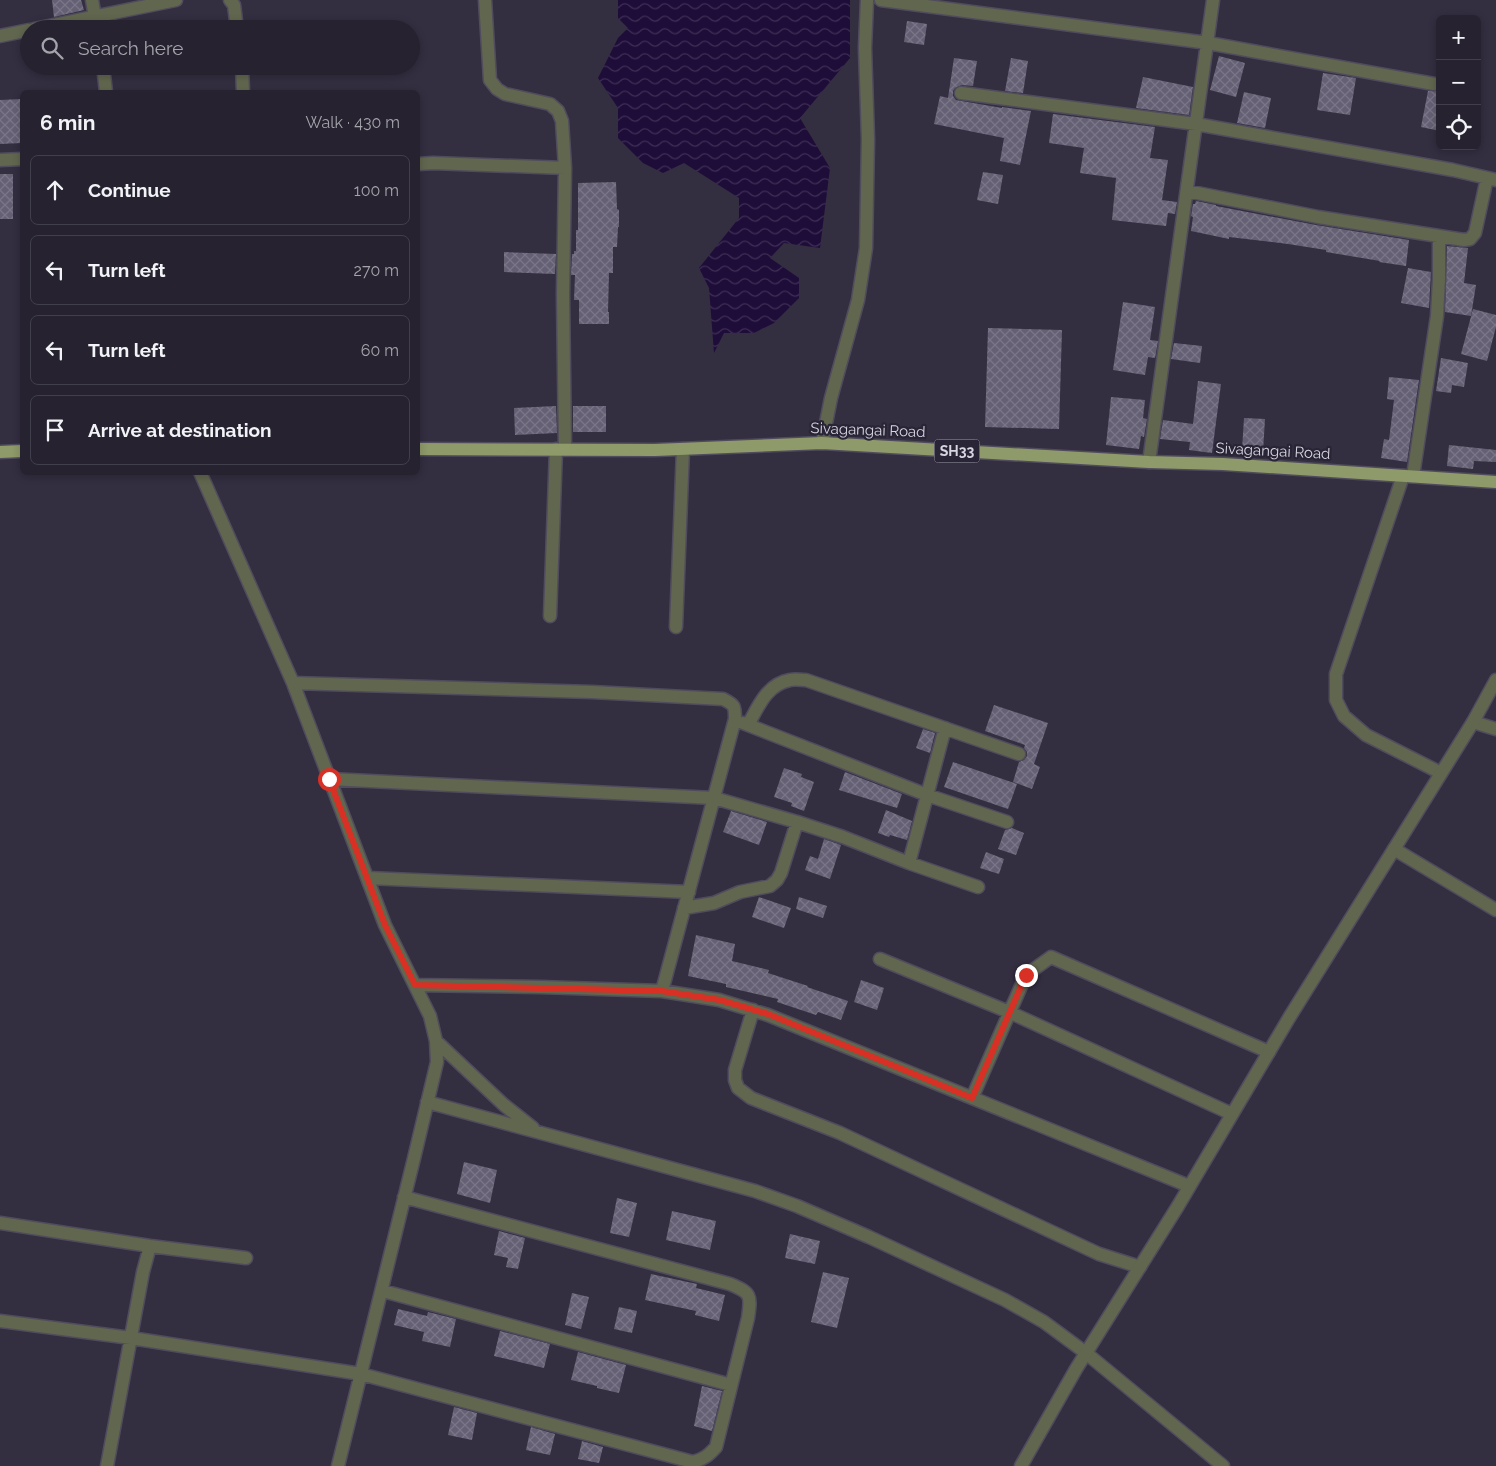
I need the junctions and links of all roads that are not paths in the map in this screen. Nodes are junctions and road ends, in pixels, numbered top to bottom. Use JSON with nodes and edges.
{"nodes":[{"id":1,"x":92,"y":0,"type":"edge"},
{"id":2,"x":176,"y":0,"type":"edge"},
{"id":3,"x":230,"y":0,"type":"edge"},
{"id":4,"x":485,"y":0,"type":"edge"},
{"id":5,"x":867,"y":0,"type":"edge"},
{"id":6,"x":881,"y":0,"type":"edge"},
{"id":7,"x":1213,"y":0,"type":"edge"},
{"id":8,"x":95,"y":16,"type":"junction"},
{"id":9,"x":76,"y":20,"type":"edge"},
{"id":10,"x":96,"y":20,"type":"edge"},
{"id":11,"x":236,"y":20,"type":"edge"},
{"id":12,"x":20,"y":32,"type":"edge"},
{"id":13,"x":0,"y":36,"type":"edge"},
{"id":14,"x":1208,"y":43,"type":"junction"},
{"id":15,"x":104,"y":75,"type":"edge"},
{"id":16,"x":242,"y":75,"type":"edge"},
{"id":17,"x":1434,"y":84,"type":"dead end"},
{"id":18,"x":106,"y":90,"type":"edge"},
{"id":19,"x":243,"y":90,"type":"edge"},
{"id":20,"x":961,"y":93,"type":"dead end"},
{"id":21,"x":1196,"y":124,"type":"junction"},
{"id":22,"x":20,"y":159,"type":"edge"},
{"id":23,"x":0,"y":160,"type":"edge"},
{"id":24,"x":420,"y":164,"type":"edge"},
{"id":25,"x":565,"y":168,"type":"junction"},
{"id":26,"x":1492,"y":179,"type":"edge"},
{"id":27,"x":1187,"y":191,"type":"junction"},
{"id":28,"x":1439,"y":236,"type":"junction"},
{"id":29,"x":822,"y":443,"type":"junction"},
{"id":30,"x":420,"y":449,"type":"edge"},
{"id":31,"x":561,"y":449,"type":"junction"},
{"id":32,"x":683,"y":449,"type":"junction"},
{"id":33,"x":0,"y":452,"type":"edge"},
{"id":34,"x":20,"y":452,"type":"edge"},
{"id":35,"x":1149,"y":462,"type":"junction"},
{"id":36,"x":201,"y":475,"type":"edge"},
{"id":37,"x":1408,"y":476,"type":"junction"},
{"id":38,"x":1496,"y":482,"type":"edge"},
{"id":39,"x":550,"y":616,"type":"dead end"},
{"id":40,"x":676,"y":627,"type":"dead end"},
{"id":41,"x":1496,"y":680,"type":"edge"},
{"id":42,"x":293,"y":683,"type":"junction"},
{"id":43,"x":735,"y":719,"type":"junction"},
{"id":44,"x":1473,"y":722,"type":"junction"},
{"id":45,"x":748,"y":725,"type":"junction"},
{"id":46,"x":945,"y":728,"type":"junction"},
{"id":47,"x":1496,"y":729,"type":"edge"},
{"id":48,"x":1019,"y":754,"type":"dead end"},
{"id":49,"x":1441,"y":773,"type":"junction"},
{"id":50,"x":329,"y":779,"type":"junction"},
{"id":51,"x":927,"y":795,"type":"junction"},
{"id":52,"x":714,"y":798,"type":"junction"},
{"id":53,"x":797,"y":822,"type":"junction"},
{"id":54,"x":1007,"y":822,"type":"dead end"},
{"id":55,"x":1394,"y":849,"type":"junction"},
{"id":56,"x":909,"y":863,"type":"junction"},
{"id":57,"x":368,"y":878,"type":"junction"},
{"id":58,"x":978,"y":887,"type":"dead end"},
{"id":59,"x":689,"y":892,"type":"junction"},
{"id":60,"x":684,"y":908,"type":"junction"},
{"id":61,"x":1496,"y":910,"type":"edge"},
{"id":62,"x":880,"y":959,"type":"dead end"},
{"id":63,"x":415,"y":985,"type":"junction"},
{"id":64,"x":662,"y":991,"type":"junction"},
{"id":65,"x":753,"y":1010,"type":"junction"},
{"id":66,"x":1010,"y":1012,"type":"junction"},
{"id":67,"x":436,"y":1041,"type":"junction"},
{"id":68,"x":1269,"y":1052,"type":"junction"},
{"id":69,"x":972,"y":1098,"type":"junction"},
{"id":70,"x":427,"y":1102,"type":"junction"},
{"id":71,"x":1232,"y":1114,"type":"junction"},
{"id":72,"x":538,"y":1132,"type":"junction"},
{"id":73,"x":1189,"y":1186,"type":"junction"},
{"id":74,"x":404,"y":1197,"type":"junction"},
{"id":75,"x":0,"y":1223,"type":"edge"},
{"id":76,"x":150,"y":1246,"type":"junction"},
{"id":77,"x":246,"y":1258,"type":"dead end"},
{"id":78,"x":1140,"y":1266,"type":"junction"},
{"id":79,"x":383,"y":1291,"type":"junction"},
{"id":80,"x":0,"y":1321,"type":"edge"},
{"id":81,"x":131,"y":1338,"type":"junction"},
{"id":82,"x":1086,"y":1353,"type":"junction"},
{"id":83,"x":362,"y":1374,"type":"junction"},
{"id":84,"x":731,"y":1385,"type":"junction"},
{"id":85,"x":107,"y":1466,"type":"edge"},
{"id":86,"x":338,"y":1466,"type":"edge"},
{"id":87,"x":1020,"y":1466,"type":"edge"},
{"id":88,"x":1223,"y":1466,"type":"edge"}],
"edges":[{"from":1,"to":8,"type":"street"},
{"from":2,"to":8,"type":"street"},
{"from":3,"to":11,"type":"street"},
{"from":4,"to":25,"type":"street"},
{"from":5,"to":29,"type":"street"},
{"from":6,"to":14,"type":"street"},
{"from":7,"to":14,"type":"street"},
{"from":8,"to":9,"type":"street"},
{"from":8,"to":10,"type":"street"},
{"from":12,"to":13,"type":"street"},
{"from":14,"to":17,"type":"street"},
{"from":14,"to":21,"type":"street"},
{"from":15,"to":18,"type":"street"},
{"from":16,"to":19,"type":"street"},
{"from":20,"to":21,"type":"street"},
{"from":21,"to":26,"type":"street"},
{"from":21,"to":27,"type":"street"},
{"from":22,"to":23,"type":"street"},
{"from":24,"to":25,"type":"street"},
{"from":25,"to":31,"type":"street"},
{"from":26,"to":28,"type":"street"},
{"from":27,"to":28,"type":"street"},
{"from":27,"to":35,"type":"street"},
{"from":28,"to":37,"type":"street"},
{"from":29,"to":32,"type":"main road","name":"Sivagangai Road","number":"SH33"},
{"from":29,"to":35,"type":"main road","name":"Sivagangai Road","number":"SH33"},
{"from":30,"to":31,"type":"main road","name":"Sivagangai Road","number":"SH33"},
{"from":31,"to":32,"type":"main road","name":"Sivagangai Road","number":"SH33"},
{"from":31,"to":39,"type":"street"},
{"from":32,"to":40,"type":"street"},
{"from":33,"to":34,"type":"main road"},
{"from":35,"to":37,"type":"main road","name":"Sivagangai Road","number":"SH33"},
{"from":36,"to":42,"type":"street"},
{"from":37,"to":38,"type":"main road","name":"Sivagangai Road","number":"SH33"},
{"from":37,"to":49,"type":"street"},
{"from":41,"to":44,"type":"street"},
{"from":42,"to":43,"type":"street"},
{"from":42,"to":50,"type":"street"},
{"from":43,"to":45,"type":"street"},
{"from":43,"to":52,"type":"street"},
{"from":44,"to":47,"type":"street"},
{"from":44,"to":49,"type":"street"},
{"from":45,"to":46,"type":"street"},
{"from":45,"to":51,"type":"street"},
{"from":46,"to":48,"type":"street"},
{"from":46,"to":51,"type":"street"},
{"from":49,"to":55,"type":"street"},
{"from":50,"to":52,"type":"street"},
{"from":50,"to":57,"type":"street"},
{"from":51,"to":54,"type":"street"},
{"from":51,"to":56,"type":"street"},
{"from":52,"to":53,"type":"street"},
{"from":52,"to":59,"type":"street"},
{"from":53,"to":56,"type":"street"},
{"from":53,"to":60,"type":"street"},
{"from":55,"to":61,"type":"street"},
{"from":55,"to":68,"type":"street"},
{"from":56,"to":58,"type":"street"},
{"from":57,"to":59,"type":"street"},
{"from":57,"to":63,"type":"street"},
{"from":59,"to":60,"type":"street"},
{"from":60,"to":64,"type":"street"},
{"from":62,"to":66,"type":"street"},
{"from":63,"to":64,"type":"street"},
{"from":63,"to":67,"type":"street"},
{"from":64,"to":65,"type":"street"},
{"from":65,"to":69,"type":"street"},
{"from":65,"to":78,"type":"street"},
{"from":66,"to":68,"type":"street"},
{"from":66,"to":69,"type":"street"},
{"from":66,"to":71,"type":"street"},
{"from":67,"to":70,"type":"street"},
{"from":67,"to":72,"type":"street"},
{"from":68,"to":71,"type":"street"},
{"from":69,"to":73,"type":"street"},
{"from":70,"to":72,"type":"street"},
{"from":70,"to":74,"type":"street"},
{"from":71,"to":73,"type":"street"},
{"from":72,"to":82,"type":"street"},
{"from":73,"to":78,"type":"street"},
{"from":74,"to":79,"type":"street"},
{"from":74,"to":84,"type":"street"},
{"from":75,"to":76,"type":"street"},
{"from":76,"to":77,"type":"street"},
{"from":76,"to":81,"type":"street"},
{"from":78,"to":82,"type":"street"},
{"from":79,"to":83,"type":"street"},
{"from":79,"to":84,"type":"street"},
{"from":80,"to":81,"type":"street"},
{"from":81,"to":83,"type":"street"},
{"from":81,"to":85,"type":"street"},
{"from":82,"to":87,"type":"street"},
{"from":82,"to":88,"type":"street"},
{"from":83,"to":84,"type":"street"},
{"from":83,"to":86,"type":"street"}]}
